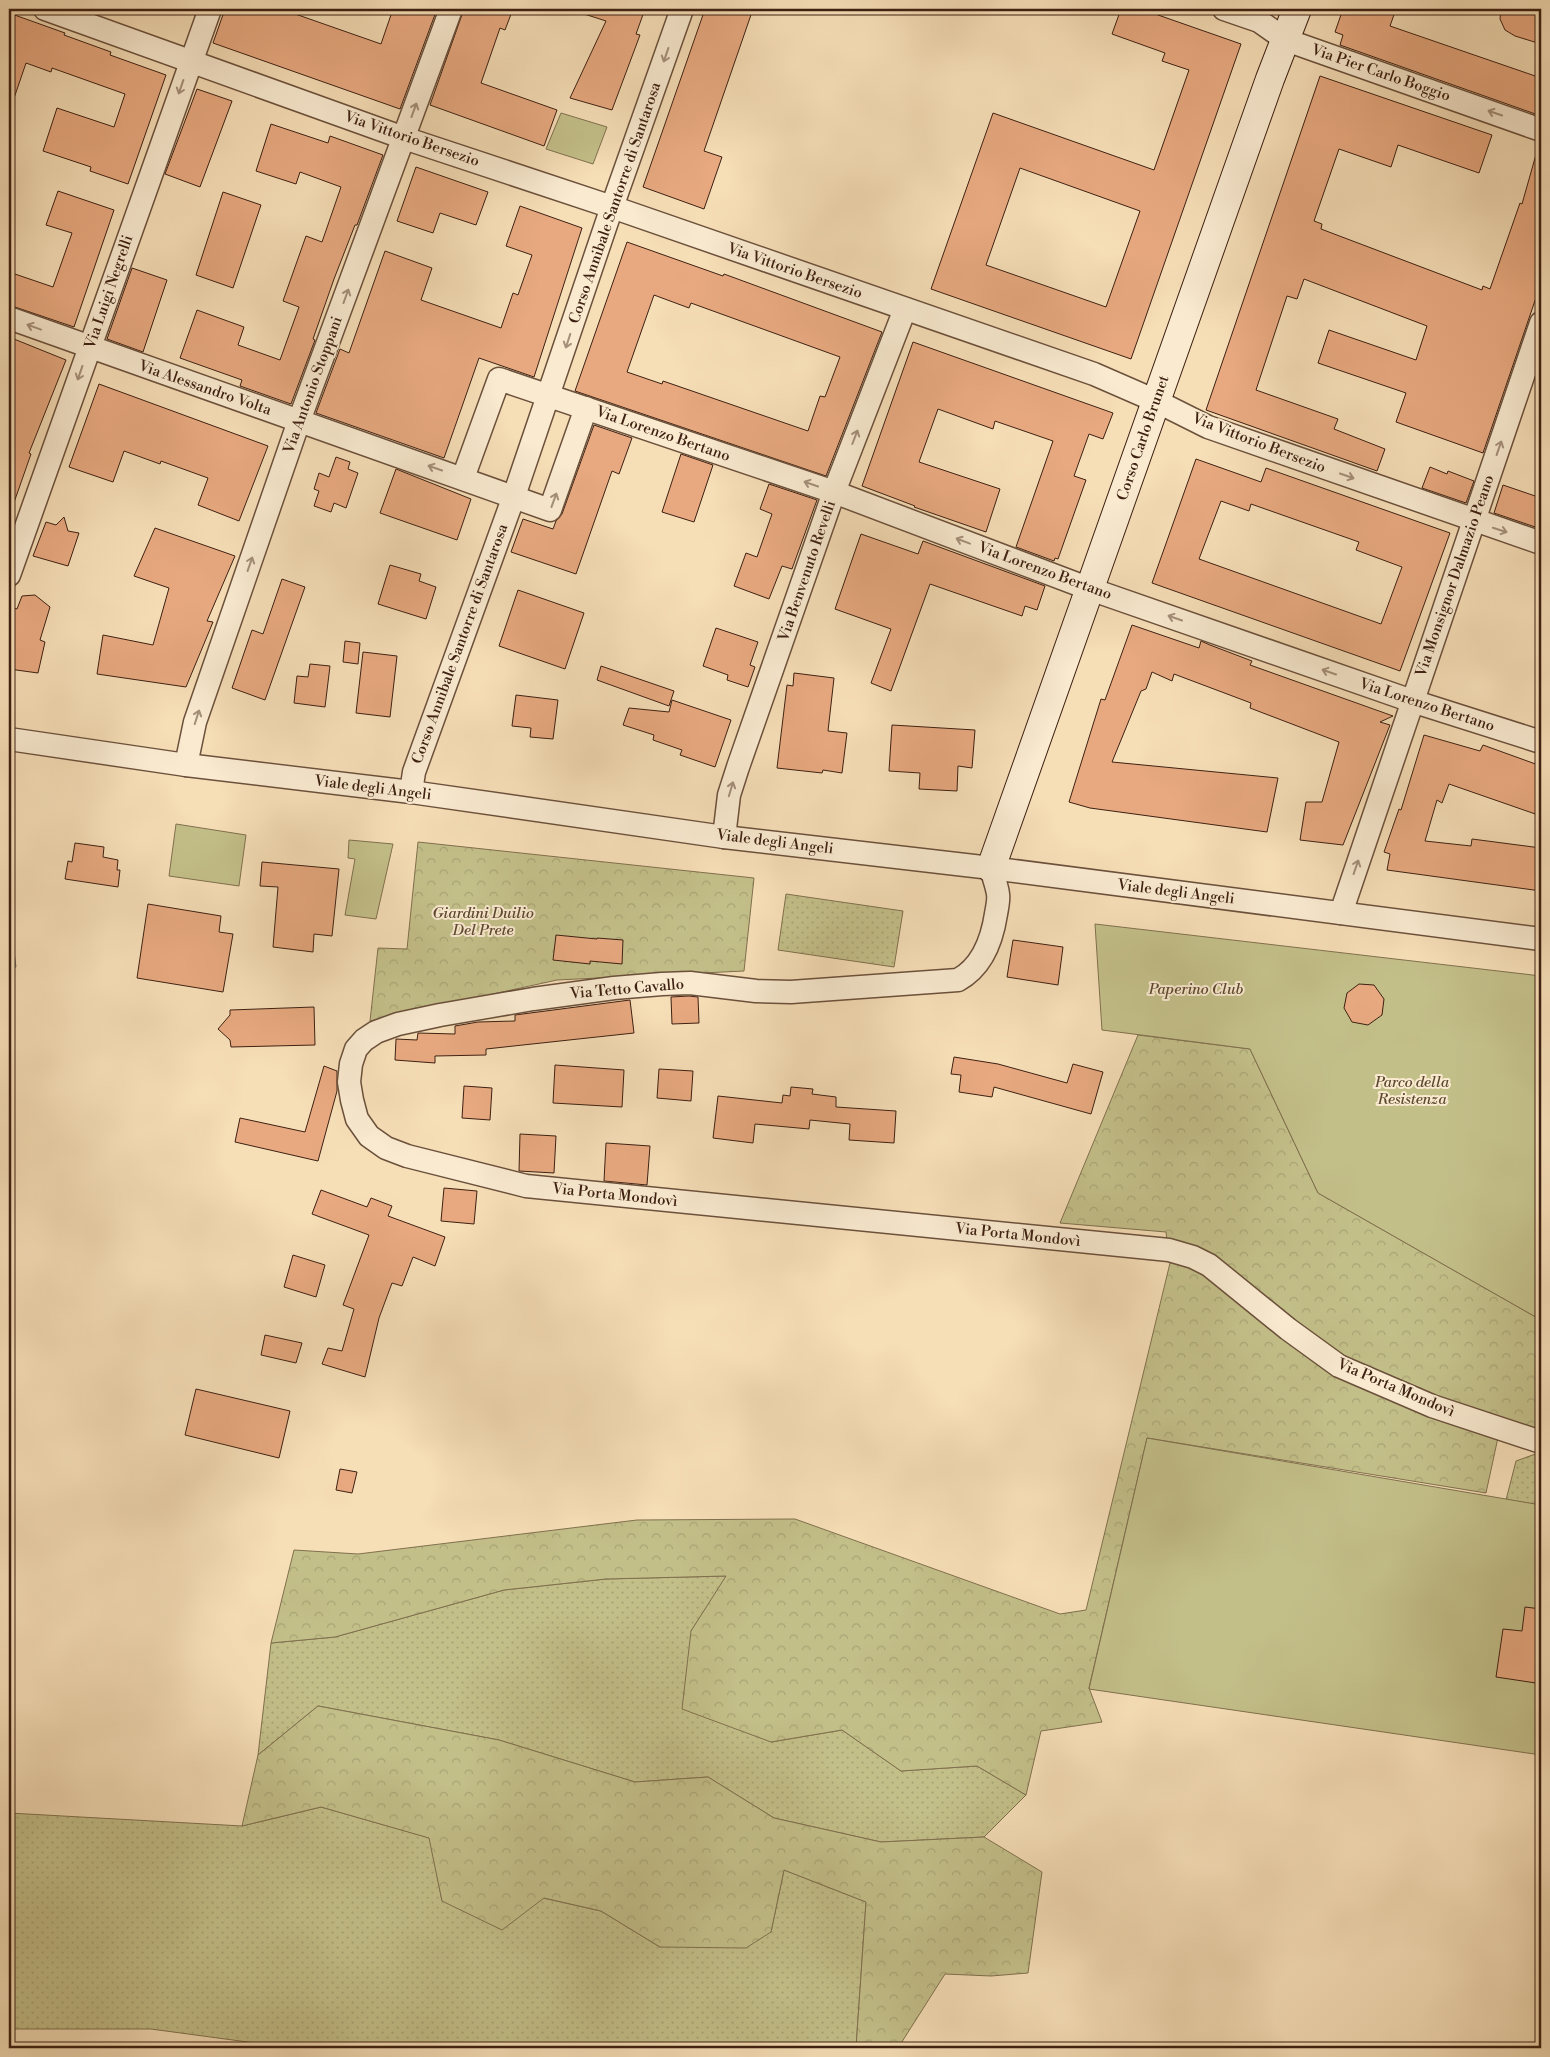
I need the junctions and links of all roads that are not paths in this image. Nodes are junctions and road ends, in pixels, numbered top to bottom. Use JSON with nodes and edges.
{"nodes":[{"id":1,"x":45,"y":9,"type":"edge"},
{"id":2,"x":210,"y":9,"type":"edge"},
{"id":3,"x":451,"y":9,"type":"edge"},
{"id":4,"x":682,"y":9,"type":"edge"},
{"id":5,"x":1224,"y":9,"type":"edge"},
{"id":6,"x":1297,"y":9,"type":"edge"},
{"id":7,"x":1286,"y":40,"type":"junction"},
{"id":8,"x":190,"y":61,"type":"junction"},
{"id":9,"x":1541,"y":130,"type":"edge"},
{"id":10,"x":404,"y":138,"type":"junction"},
{"id":11,"x":612,"y":207,"type":"junction"},
{"id":12,"x":905,"y":309,"type":"junction"},
{"id":13,"x":9,"y":318,"type":"edge"},
{"id":14,"x":1541,"y":324,"type":"edge"},
{"id":15,"x":90,"y":347,"type":"junction"},
{"id":16,"x":549,"y":397,"type":"junction"},
{"id":17,"x":1156,"y":401,"type":"junction"},
{"id":18,"x":586,"y":408,"type":"junction"},
{"id":19,"x":299,"y":421,"type":"junction"},
{"id":20,"x":463,"y":478,"type":"junction"},
{"id":21,"x":834,"y":492,"type":"junction"},
{"id":22,"x":514,"y":496,"type":"junction"},
{"id":23,"x":1474,"y":521,"type":"junction"},
{"id":24,"x":1541,"y":544,"type":"edge"},
{"id":25,"x":9,"y":575,"type":"edge"},
{"id":26,"x":1090,"y":589,"type":"junction"},
{"id":27,"x":1412,"y":701,"type":"junction"},
{"id":28,"x":9,"y":739,"type":"edge"},
{"id":29,"x":1541,"y":742,"type":"edge"},
{"id":30,"x":186,"y":765,"type":"junction"},
{"id":31,"x":411,"y":792,"type":"junction"},
{"id":32,"x":724,"y":837,"type":"junction"},
{"id":33,"x":991,"y":868,"type":"junction"},
{"id":34,"x":1341,"y":913,"type":"junction"},
{"id":35,"x":1541,"y":939,"type":"edge"},
{"id":36,"x":448,"y":1167,"type":"joint"},
{"id":37,"x":1541,"y":1442,"type":"edge"}],
"edges":[{"from":1,"to":8,"type":"street","name":"Via Vittorio Bersezio"},
{"from":2,"to":8,"type":"street","name":"Via Luigi Negrelli"},
{"from":10,"to":3,"type":"street","name":"Via Antonio Stoppani","one_way":true},
{"from":4,"to":11,"type":"street","name":"Corso Annibale Santorre di Santarosa","one_way":true},
{"from":5,"to":7,"type":"street","name":"Via Pier Carlo Boggio"},
{"from":6,"to":7,"type":"street","name":"Corso Carlo Brunet"},
{"from":9,"to":7,"type":"street","name":"Via Pier Carlo Boggio","one_way":true},
{"from":7,"to":17,"type":"street","name":"Corso Carlo Brunet"},
{"from":8,"to":10,"type":"street","name":"Via Vittorio Bersezio"},
{"from":8,"to":15,"type":"street","name":"Via Luigi Negrelli","one_way":true},
{"from":10,"to":11,"type":"street","name":"Via Vittorio Bersezio"},
{"from":19,"to":10,"type":"street","name":"Via Antonio Stoppani","one_way":true},
{"from":11,"to":12,"type":"street","name":"Via Vittorio Bersezio"},
{"from":11,"to":16,"type":"street","name":"Corso Annibale Santorre di Santarosa","one_way":true},
{"from":12,"to":17,"type":"street","name":"Via Vittorio Bersezio"},
{"from":21,"to":12,"type":"street","name":"Via Benvenuto Revelli","one_way":true},
{"from":15,"to":13,"type":"street","name":"Via Alessandro Volta","one_way":true},
{"from":23,"to":14,"type":"street","name":"Via Monsignor Dalmazio Peano","one_way":true},
{"from":15,"to":19,"type":"street","name":"Via Alessandro Volta"},
{"from":15,"to":25,"type":"street","name":"Via Luigi Negrelli","one_way":true},
{"from":16,"to":18,"type":"street","name":"Via Lorenzo Bertano"},
{"from":16,"to":20,"type":"street"},
{"from":16,"to":22,"type":"street","name":"Corso Annibale Santorre di Santarosa"},
{"from":17,"to":23,"type":"street","name":"Via Vittorio Bersezio","one_way":true},
{"from":17,"to":26,"type":"street","name":"Corso Carlo Brunet"},
{"from":21,"to":18,"type":"street","name":"Via Lorenzo Bertano","one_way":true},
{"from":22,"to":18,"type":"street","one_way":true},
{"from":20,"to":19,"type":"street","name":"Via Alessandro Volta","one_way":true},
{"from":30,"to":19,"type":"street","name":"Via Antonio Stoppani","one_way":true},
{"from":20,"to":22,"type":"street","name":"Via Alessandro Volta"},
{"from":26,"to":21,"type":"street","name":"Via Lorenzo Bertano","one_way":true},
{"from":32,"to":21,"type":"street","name":"Via Benvenuto Revelli","one_way":true},
{"from":22,"to":31,"type":"street","name":"Corso Annibale Santorre di Santarosa"},
{"from":23,"to":24,"type":"street","name":"Via Vittorio Bersezio","one_way":true},
{"from":23,"to":27,"type":"street","name":"Via Monsignor Dalmazio Peano"},
{"from":27,"to":26,"type":"street","name":"Via Lorenzo Bertano","one_way":true},
{"from":26,"to":33,"type":"street","name":"Corso Carlo Brunet"},
{"from":27,"to":29,"type":"street","name":"Via Lorenzo Bertano"},
{"from":34,"to":27,"type":"street","name":"Via Monsignor Dalmazio Peano","one_way":true},
{"from":28,"to":30,"type":"street","name":"Viale degli Angeli"},
{"from":30,"to":31,"type":"street","name":"Viale degli Angeli"},
{"from":31,"to":32,"type":"street","name":"Viale degli Angeli"},
{"from":32,"to":33,"type":"street","name":"Viale degli Angeli"},
{"from":33,"to":34,"type":"street","name":"Viale degli Angeli"},
{"from":33,"to":36,"type":"street","name":"Via Tetto Cavallo"},
{"from":34,"to":35,"type":"street","name":"Viale degli Angeli"},
{"from":36,"to":37,"type":"street","name":"Via Porta Mondovì"}]}
